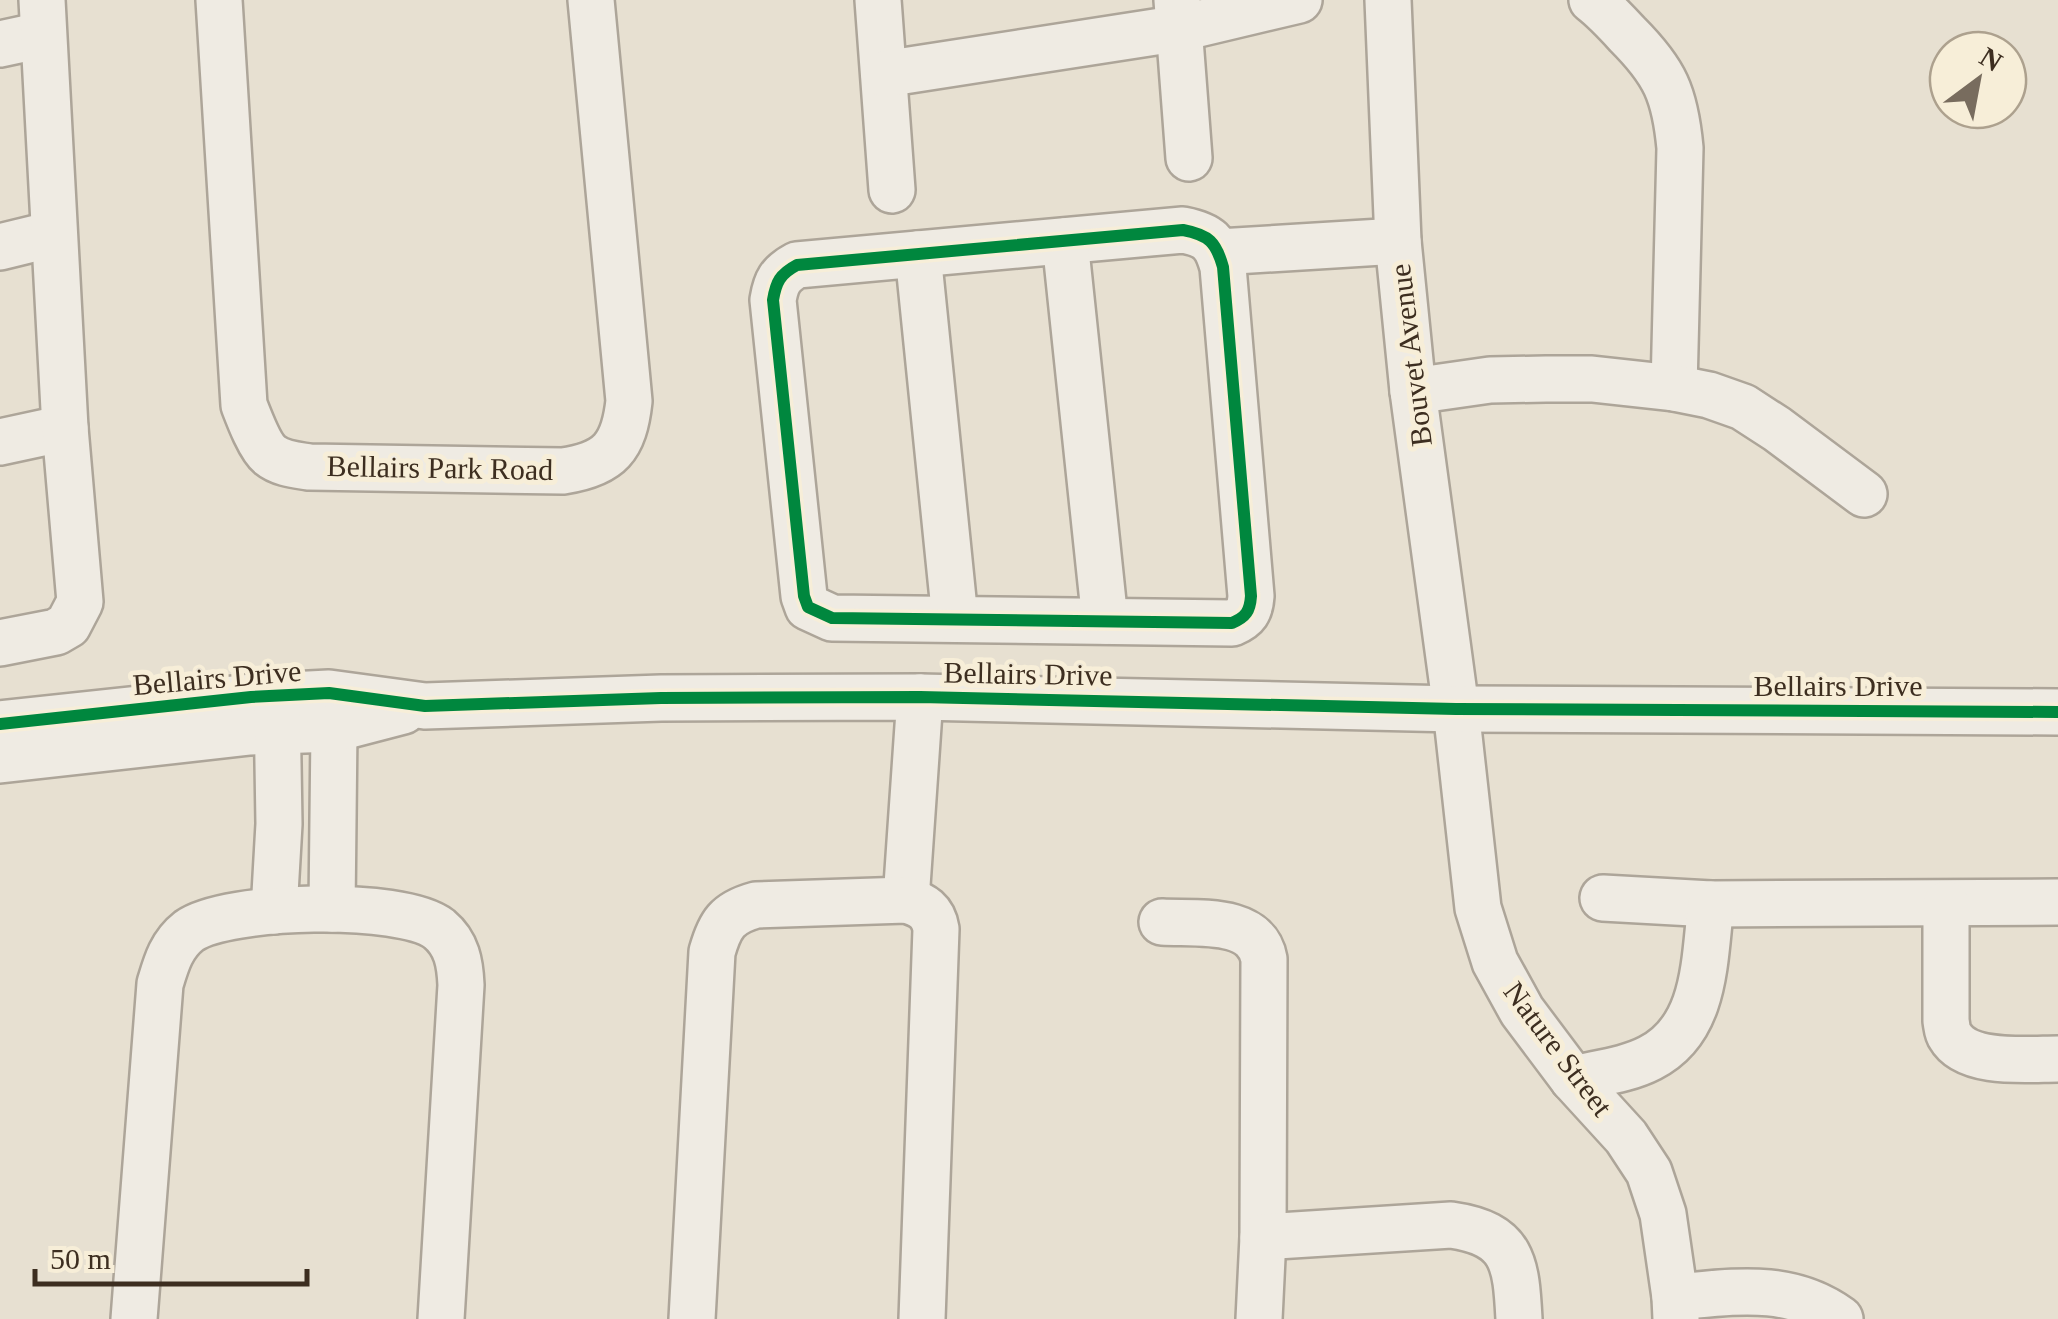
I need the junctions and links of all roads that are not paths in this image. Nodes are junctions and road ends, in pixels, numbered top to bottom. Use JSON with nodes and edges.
{"nodes":[{"id":1,"x":220,"y":0,"type":"edge"},
{"id":2,"x":591,"y":0,"type":"edge"},
{"id":3,"x":878,"y":0,"type":"edge"},
{"id":4,"x":1299,"y":0,"type":"edge"},
{"id":5,"x":1388,"y":0,"type":"edge"},
{"id":6,"x":1592,"y":0,"type":"edge"},
{"id":7,"x":1179,"y":14,"type":"edge"},
{"id":8,"x":28,"y":26,"type":"edge"},
{"id":9,"x":884,"y":74,"type":"junction"},
{"id":10,"x":1189,"y":158,"type":"dead end"},
{"id":11,"x":892,"y":190,"type":"dead end"},
{"id":12,"x":53,"y":234,"type":"junction"},
{"id":13,"x":1065,"y":241,"type":"junction"},
{"id":14,"x":1398,"y":241,"type":"junction"},
{"id":15,"x":0,"y":247,"type":"edge"},
{"id":16,"x":1219,"y":252,"type":"junction"},
{"id":17,"x":918,"y":254,"type":"junction"},
{"id":18,"x":1674,"y":388,"type":"junction"},
{"id":19,"x":1413,"y":391,"type":"junction"},
{"id":20,"x":64,"y":428,"type":"junction"},
{"id":21,"x":0,"y":442,"type":"edge"},
{"id":22,"x":1864,"y":494,"type":"dead end"},
{"id":23,"x":956,"y":619,"type":"junction"},
{"id":24,"x":1105,"y":621,"type":"junction"},
{"id":25,"x":0,"y":644,"type":"edge"},
{"id":26,"x":920,"y":697,"type":"junction"},
{"id":27,"x":1456,"y":709,"type":"junction"},
{"id":28,"x":331,"y":711,"type":"junction"},
{"id":29,"x":2058,"y":712,"type":"edge"},
{"id":30,"x":278,"y":714,"type":"junction"},
{"id":31,"x":0,"y":724,"type":"edge"},
{"id":32,"x":0,"y":760,"type":"edge"},
{"id":33,"x":1603,"y":898,"type":"dead end"},
{"id":34,"x":906,"y":900,"type":"junction"},
{"id":35,"x":2058,"y":902,"type":"edge"},
{"id":36,"x":1711,"y":904,"type":"junction"},
{"id":37,"x":1946,"y":904,"type":"junction"},
{"id":38,"x":332,"y":909,"type":"junction"},
{"id":39,"x":274,"y":910,"type":"junction"},
{"id":40,"x":1162,"y":922,"type":"dead end"},
{"id":41,"x":2058,"y":1059,"type":"edge"},
{"id":42,"x":1574,"y":1079,"type":"junction"},
{"id":43,"x":1263,"y":1237,"type":"junction"},
{"id":44,"x":1676,"y":1308,"type":"edge"},
{"id":45,"x":134,"y":1319,"type":"edge"},
{"id":46,"x":441,"y":1319,"type":"edge"},
{"id":47,"x":692,"y":1319,"type":"edge"},
{"id":48,"x":922,"y":1319,"type":"edge"},
{"id":49,"x":1259,"y":1319,"type":"edge"},
{"id":50,"x":1519,"y":1319,"type":"edge"},
{"id":51,"x":1840,"y":1319,"type":"edge"}],
"edges":[{"from":1,"to":2,"type":"street","name":"Bellairs Park Road"},
{"from":3,"to":9,"type":"street"},
{"from":4,"to":7,"type":"street"},
{"from":5,"to":14,"type":"street","name":"Bouvet Avenue"},
{"from":6,"to":18,"type":"street"},
{"from":7,"to":9,"type":"street"},
{"from":7,"to":10,"type":"street"},
{"from":8,"to":12,"type":"street"},
{"from":9,"to":11,"type":"street"},
{"from":12,"to":15,"type":"street"},
{"from":12,"to":20,"type":"street"},
{"from":13,"to":16,"type":"street"},
{"from":13,"to":17,"type":"street"},
{"from":13,"to":24,"type":"street"},
{"from":14,"to":16,"type":"street"},
{"from":14,"to":19,"type":"street","name":"Bouvet Avenue"},
{"from":16,"to":24,"type":"street"},
{"from":17,"to":23,"type":"street"},
{"from":17,"to":23,"type":"street"},
{"from":18,"to":19,"type":"street"},
{"from":18,"to":22,"type":"street"},
{"from":19,"to":27,"type":"street","name":"Bouvet Avenue"},
{"from":20,"to":21,"type":"street"},
{"from":20,"to":25,"type":"street"},
{"from":23,"to":24,"type":"street"},
{"from":26,"to":27,"type":"street","name":"Bellairs Drive"},
{"from":26,"to":28,"type":"street","name":"Bellairs Drive"},
{"from":26,"to":34,"type":"street"},
{"from":27,"to":29,"type":"street","name":"Bellairs Drive"},
{"from":27,"to":42,"type":"street","name":"Nature Street"},
{"from":28,"to":30,"type":"street","name":"Bellairs Drive"},
{"from":28,"to":38,"type":"street"},
{"from":30,"to":31,"type":"street","name":"Bellairs Drive"},
{"from":30,"to":32,"type":"street","name":"Bellairs Drive"},
{"from":30,"to":39,"type":"street"},
{"from":33,"to":36,"type":"street"},
{"from":34,"to":47,"type":"street"},
{"from":34,"to":48,"type":"street"},
{"from":35,"to":37,"type":"street"},
{"from":36,"to":37,"type":"street"},
{"from":36,"to":42,"type":"street"},
{"from":37,"to":41,"type":"street"},
{"from":38,"to":39,"type":"street"},
{"from":38,"to":46,"type":"street"},
{"from":39,"to":45,"type":"street"},
{"from":40,"to":43,"type":"street"},
{"from":42,"to":44,"type":"street","name":"Nature Street"},
{"from":43,"to":49,"type":"street"},
{"from":43,"to":50,"type":"street"},
{"from":44,"to":51,"type":"street"}]}
